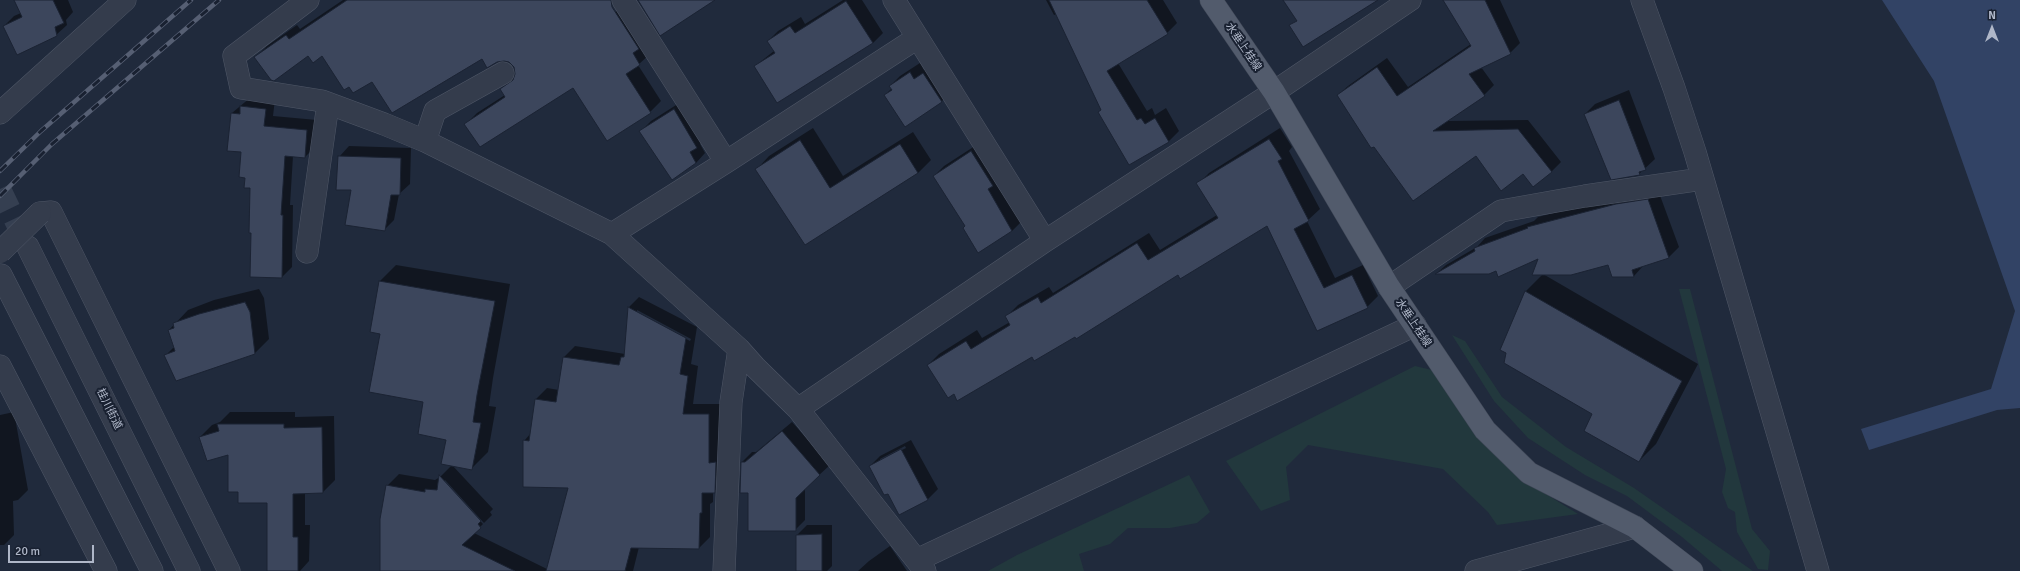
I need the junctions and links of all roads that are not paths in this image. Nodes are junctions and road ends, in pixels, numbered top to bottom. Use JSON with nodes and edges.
{"nodes":[{"id":1,"x":125,"y":0,"type":"edge"},
{"id":2,"x":308,"y":0,"type":"edge"},
{"id":3,"x":623,"y":0,"type":"edge"},
{"id":4,"x":894,"y":0,"type":"edge"},
{"id":5,"x":1211,"y":0,"type":"edge"},
{"id":6,"x":1410,"y":0,"type":"edge"},
{"id":7,"x":1642,"y":0,"type":"edge"},
{"id":8,"x":917,"y":38,"type":"junction"},
{"id":9,"x":503,"y":73,"type":"dead end"},
{"id":10,"x":1274,"y":92,"type":"junction"},
{"id":11,"x":328,"y":104,"type":"junction"},
{"id":12,"x":0,"y":113,"type":"edge"},
{"id":13,"x":425,"y":142,"type":"junction"},
{"id":14,"x":726,"y":162,"type":"junction"},
{"id":15,"x":1702,"y":179,"type":"junction"},
{"id":16,"x":612,"y":234,"type":"junction"},
{"id":17,"x":1045,"y":240,"type":"junction"},
{"id":18,"x":28,"y":247,"type":"tunnel mouth"},
{"id":19,"x":0,"y":252,"type":"edge"},
{"id":20,"x":307,"y":252,"type":"dead end"},
{"id":21,"x":0,"y":275,"type":"edge"},
{"id":22,"x":1389,"y":287,"type":"junction"},
{"id":23,"x":1414,"y":325,"type":"junction"},
{"id":24,"x":739,"y":349,"type":"junction"},
{"id":25,"x":0,"y":366,"type":"edge"},
{"id":26,"x":798,"y":409,"type":"junction"},
{"id":27,"x":1635,"y":527,"type":"junction"},
{"id":28,"x":921,"y":565,"type":"edge"},
{"id":29,"x":106,"y":571,"type":"edge"},
{"id":30,"x":152,"y":571,"type":"edge"},
{"id":31,"x":190,"y":571,"type":"edge"},
{"id":32,"x":228,"y":571,"type":"edge"},
{"id":33,"x":724,"y":571,"type":"edge"},
{"id":34,"x":1476,"y":571,"type":"edge"},
{"id":35,"x":1692,"y":571,"type":"edge"},
{"id":36,"x":1818,"y":571,"type":"edge"}],
"edges":[{"from":1,"to":12,"type":"street"},
{"from":2,"to":11,"type":"street"},
{"from":3,"to":14,"type":"street"},
{"from":4,"to":8,"type":"street"},
{"from":5,"to":10,"type":"main road","name":"水垂上桂線"},
{"from":6,"to":10,"type":"street"},
{"from":7,"to":15,"type":"street"},
{"from":8,"to":14,"type":"street"},
{"from":8,"to":17,"type":"street"},
{"from":9,"to":13,"type":"street"},
{"from":10,"to":17,"type":"street"},
{"from":10,"to":22,"type":"main road","name":"水垂上桂線"},
{"from":11,"to":13,"type":"street"},
{"from":11,"to":20,"type":"street"},
{"from":13,"to":16,"type":"street"},
{"from":14,"to":16,"type":"street"},
{"from":15,"to":22,"type":"street"},
{"from":15,"to":36,"type":"street"},
{"from":16,"to":24,"type":"street"},
{"from":17,"to":26,"type":"street"},
{"from":18,"to":31,"type":"street","name":"桂川街道"},
{"from":19,"to":32,"type":"street","bridge":true},
{"from":21,"to":30,"type":"street"},
{"from":22,"to":23,"type":"main road","name":"水垂上桂線"},
{"from":23,"to":27,"type":"main road","name":"水垂上桂線"},
{"from":23,"to":28,"type":"street"},
{"from":24,"to":26,"type":"street"},
{"from":24,"to":33,"type":"street"},
{"from":25,"to":29,"type":"street"},
{"from":26,"to":28,"type":"street"},
{"from":27,"to":34,"type":"street"},
{"from":27,"to":35,"type":"main road","name":"水垂上桂線"}]}
